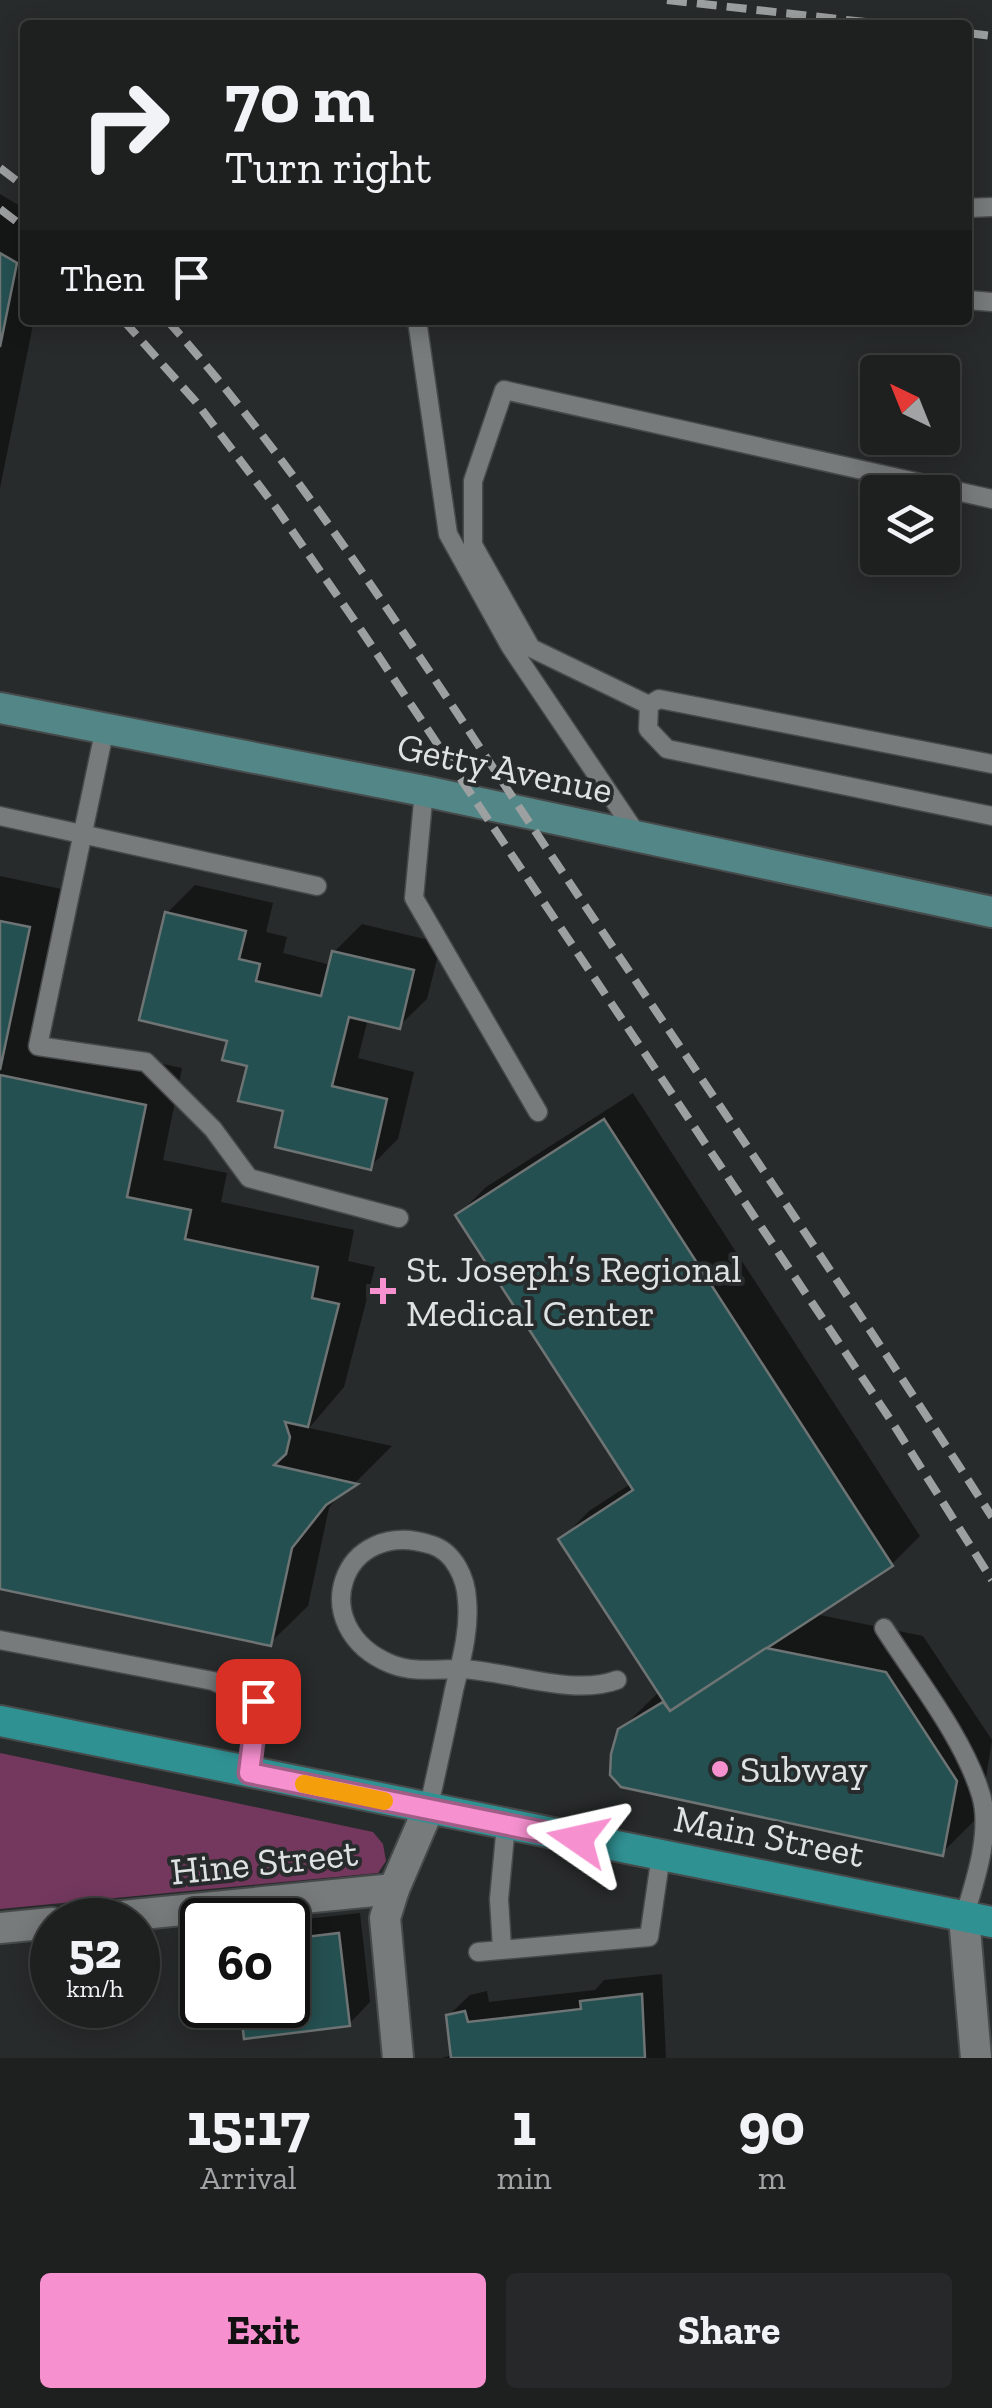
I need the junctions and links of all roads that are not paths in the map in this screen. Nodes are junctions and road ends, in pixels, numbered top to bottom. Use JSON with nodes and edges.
{"nodes":[{"id":1,"x":418,"y":325,"type":"edge"},
{"id":2,"x":992,"y":499,"type":"edge"},
{"id":3,"x":649,"y":704,"type":"junction"},
{"id":4,"x":0,"y":708,"type":"edge"},
{"id":5,"x":104,"y":728,"type":"junction"},
{"id":6,"x":992,"y":764,"type":"edge"},
{"id":7,"x":424,"y":791,"type":"junction"},
{"id":8,"x":0,"y":816,"type":"edge"},
{"id":9,"x":992,"y":816,"type":"edge"},
{"id":10,"x":82,"y":832,"type":"junction"},
{"id":11,"x":638,"y":836,"type":"junction"},
{"id":12,"x":317,"y":886,"type":"dead end"},
{"id":13,"x":991,"y":908,"type":"edge"},
{"id":14,"x":538,"y":1112,"type":"dead end"},
{"id":15,"x":398,"y":1218,"type":"dead end"},
{"id":16,"x":884,"y":1628,"type":"dead end"},
{"id":17,"x":0,"y":1640,"type":"edge"},
{"id":18,"x":459,"y":1669,"type":"junction"},
{"id":19,"x":617,"y":1680,"type":"dead end"},
{"id":20,"x":0,"y":1722,"type":"edge"},
{"id":21,"x":249,"y":1773,"type":"junction"},
{"id":22,"x":428,"y":1810,"type":"junction"},
{"id":23,"x":506,"y":1825,"type":"junction"},
{"id":24,"x":660,"y":1855,"type":"junction"},
{"id":25,"x":394,"y":1889,"type":"junction"},
{"id":26,"x":160,"y":1912,"type":"edge"},
{"id":27,"x":978,"y":1920,"type":"edge"},
{"id":28,"x":30,"y":1925,"type":"edge"},
{"id":29,"x":0,"y":1928,"type":"edge"},
{"id":30,"x":502,"y":1948,"type":"junction"},
{"id":31,"x":478,"y":1952,"type":"dead end"},
{"id":32,"x":398,"y":2058,"type":"edge"},
{"id":33,"x":976,"y":2058,"type":"edge"}],
"edges":[{"from":1,"to":11,"type":"lane"},
{"from":2,"to":3,"type":"lane"},
{"from":3,"to":6,"type":"lane"},
{"from":3,"to":9,"type":"lane"},
{"from":4,"to":5,"type":"main road","name":"Getty Avenue"},
{"from":5,"to":7,"type":"main road","name":"Getty Avenue"},
{"from":5,"to":10,"type":"lane"},
{"from":7,"to":11,"type":"main road","name":"Getty Avenue"},
{"from":7,"to":14,"type":"lane"},
{"from":8,"to":10,"type":"lane"},
{"from":10,"to":12,"type":"lane"},
{"from":10,"to":15,"type":"lane"},
{"from":11,"to":13,"type":"main road","name":"Getty Avenue"},
{"from":16,"to":27,"type":"lane"},
{"from":17,"to":21,"type":"lane"},
{"from":18,"to":18,"type":"lane"},
{"from":18,"to":19,"type":"lane"},
{"from":18,"to":22,"type":"lane"},
{"from":20,"to":21,"type":"main road","name":"Main Street"},
{"from":21,"to":22,"type":"main road","name":"Main Street"},
{"from":22,"to":23,"type":"main road","name":"Main Street"},
{"from":22,"to":25,"type":"street"},
{"from":23,"to":24,"type":"main road","name":"Main Street"},
{"from":23,"to":30,"type":"lane"},
{"from":24,"to":27,"type":"main road","name":"Main Street"},
{"from":24,"to":30,"type":"lane"},
{"from":25,"to":26,"type":"street","name":"Hine Street"},
{"from":25,"to":32,"type":"street"},
{"from":27,"to":33,"type":"street"},
{"from":28,"to":29,"type":"street"},
{"from":30,"to":31,"type":"lane"}]}
